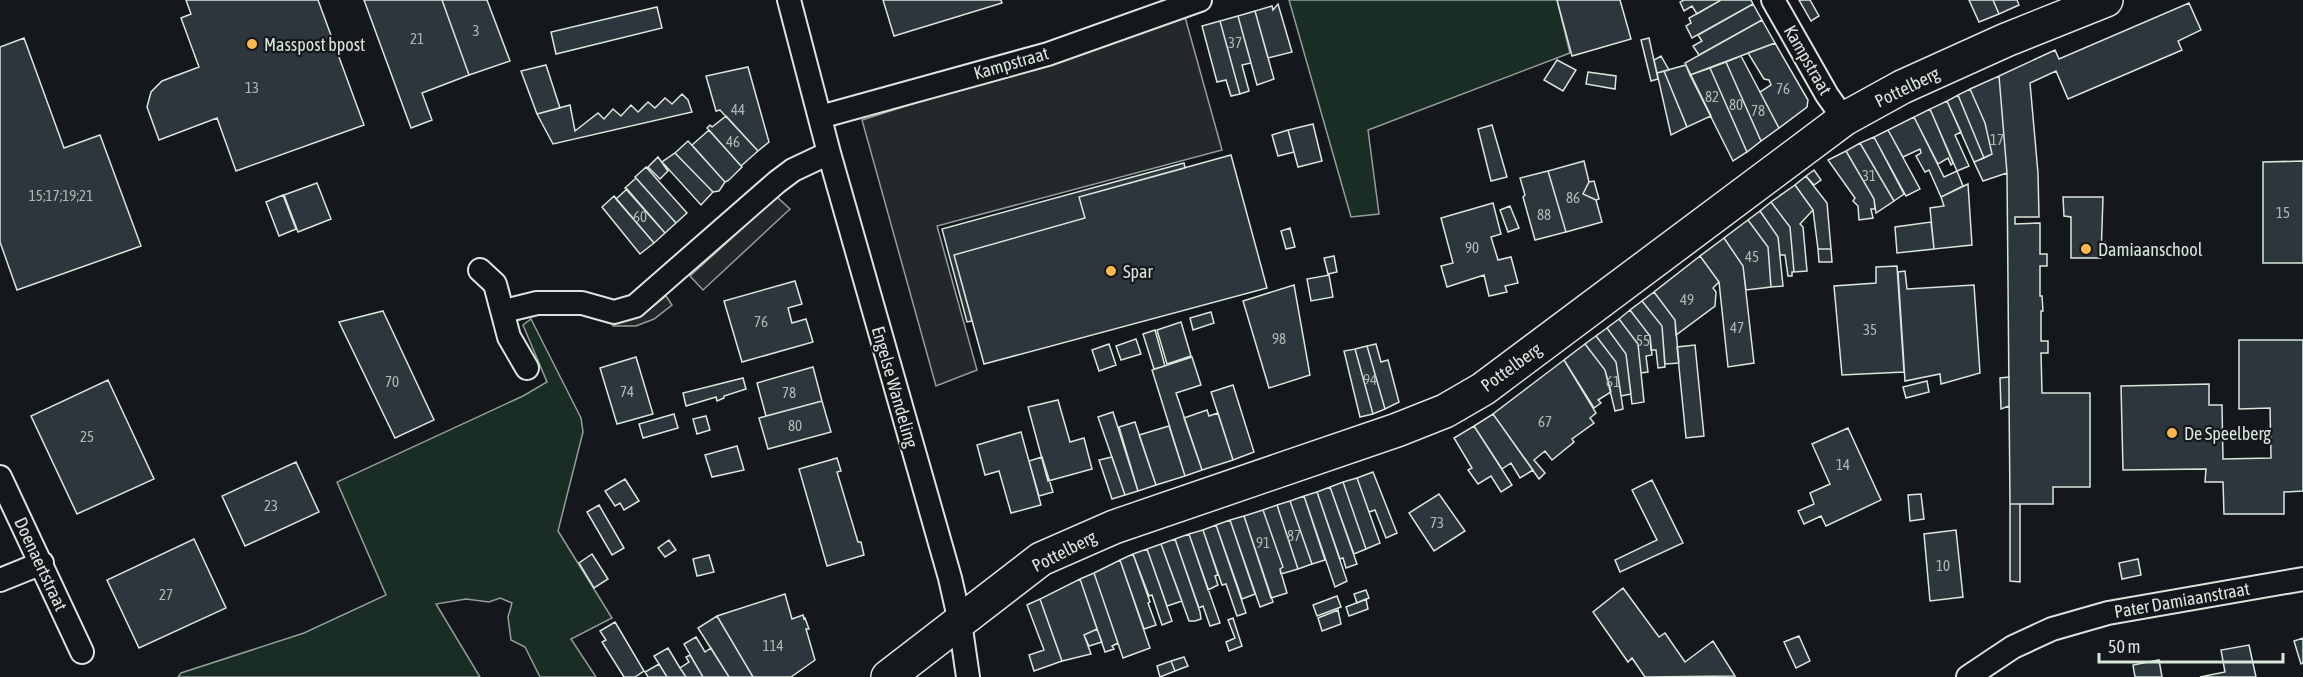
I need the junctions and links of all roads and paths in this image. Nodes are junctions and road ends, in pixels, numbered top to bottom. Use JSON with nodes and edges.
{"nodes":[{"id":1,"x":789,"y":0,"type":"edge"},
{"id":2,"x":1200,"y":0,"type":"edge"},
{"id":3,"x":1773,"y":0,"type":"edge"},
{"id":4,"x":2106,"y":0,"type":"edge"},
{"id":5,"x":820,"y":117,"type":"junction"},
{"id":6,"x":1844,"y":119,"type":"junction"},
{"id":7,"x":829,"y":153,"type":"junction"},
{"id":8,"x":480,"y":270,"type":"dead end"},
{"id":9,"x":504,"y":311,"type":"junction"},
{"id":10,"x":527,"y":368,"type":"dead end"},
{"id":11,"x":0,"y":477,"type":"edge"},
{"id":12,"x":42,"y":563,"type":"junction"},
{"id":13,"x":2303,"y":579,"type":"edge"},
{"id":14,"x":0,"y":580,"type":"edge"},
{"id":15,"x":960,"y":621,"type":"junction"},
{"id":16,"x":82,"y":652,"type":"dead end"},
{"id":17,"x":888,"y":677,"type":"edge"},
{"id":18,"x":968,"y":677,"type":"edge"},
{"id":19,"x":1968,"y":677,"type":"edge"}],
"edges":[{"from":1,"to":5,"type":"street","name":"Engelse Wandeling"},
{"from":2,"to":5,"type":"street","name":"Kampstraat"},
{"from":3,"to":6,"type":"street","name":"Kampstraat"},
{"from":4,"to":6,"type":"main road","name":"Pottelberg"},
{"from":5,"to":7,"type":"street","name":"Engelse Wandeling"},
{"from":6,"to":15,"type":"main road","name":"Pottelberg"},
{"from":7,"to":9,"type":"street"},
{"from":7,"to":15,"type":"street","name":"Engelse Wandeling"},
{"from":8,"to":9,"type":"street"},
{"from":9,"to":10,"type":"street"},
{"from":11,"to":12,"type":"street","name":"Doenaertstraat"},
{"from":12,"to":14,"type":"street"},
{"from":12,"to":16,"type":"street","name":"Doenaertstraat"},
{"from":13,"to":19,"type":"street","name":"Pater Damiaanstraat"},
{"from":15,"to":17,"type":"main road","name":"Pottelberg"},
{"from":15,"to":18,"type":"street","name":"Engelse Wandeling"}]}
